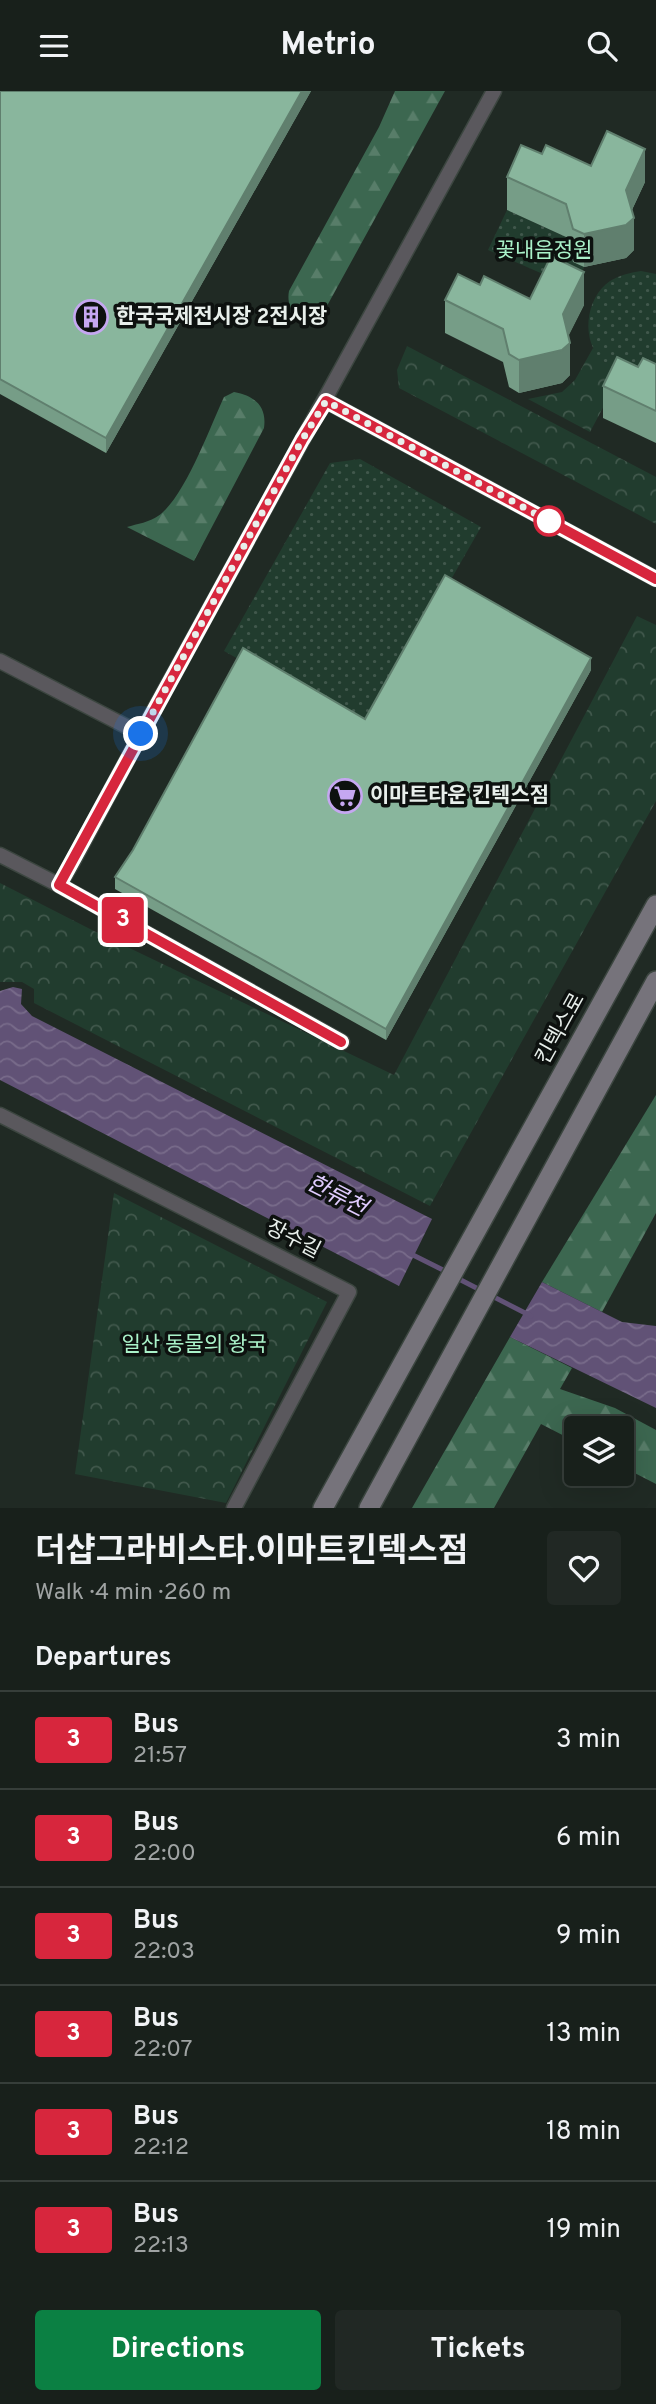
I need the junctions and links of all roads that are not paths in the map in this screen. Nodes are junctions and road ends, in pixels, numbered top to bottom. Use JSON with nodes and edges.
{"nodes":[{"id":1,"x":495,"y":91,"type":"edge"},
{"id":2,"x":326,"y":401,"type":"junction"},
{"id":3,"x":656,"y":579,"type":"edge"},
{"id":4,"x":0,"y":661,"type":"edge"},
{"id":5,"x":141,"y":734,"type":"junction"},
{"id":6,"x":0,"y":855,"type":"edge"},
{"id":7,"x":59,"y":885,"type":"junction"},
{"id":8,"x":656,"y":905,"type":"edge"},
{"id":9,"x":656,"y":981,"type":"edge"},
{"id":10,"x":341,"y":1042,"type":"dead end"},
{"id":11,"x":0,"y":1115,"type":"edge"},
{"id":12,"x":234,"y":1508,"type":"edge"},
{"id":13,"x":323,"y":1508,"type":"edge"},
{"id":14,"x":369,"y":1508,"type":"edge"}],
"edges":[{"from":1,"to":2,"type":"street"},
{"from":2,"to":3,"type":"street"},
{"from":2,"to":5,"type":"street"},
{"from":4,"to":5,"type":"street"},
{"from":5,"to":7,"type":"street"},
{"from":6,"to":7,"type":"street"},
{"from":7,"to":10,"type":"street"},
{"from":8,"to":13,"type":"main road","name":"킨텍스로"},
{"from":9,"to":14,"type":"main road"},
{"from":11,"to":12,"type":"street","name":"장수길"}]}
